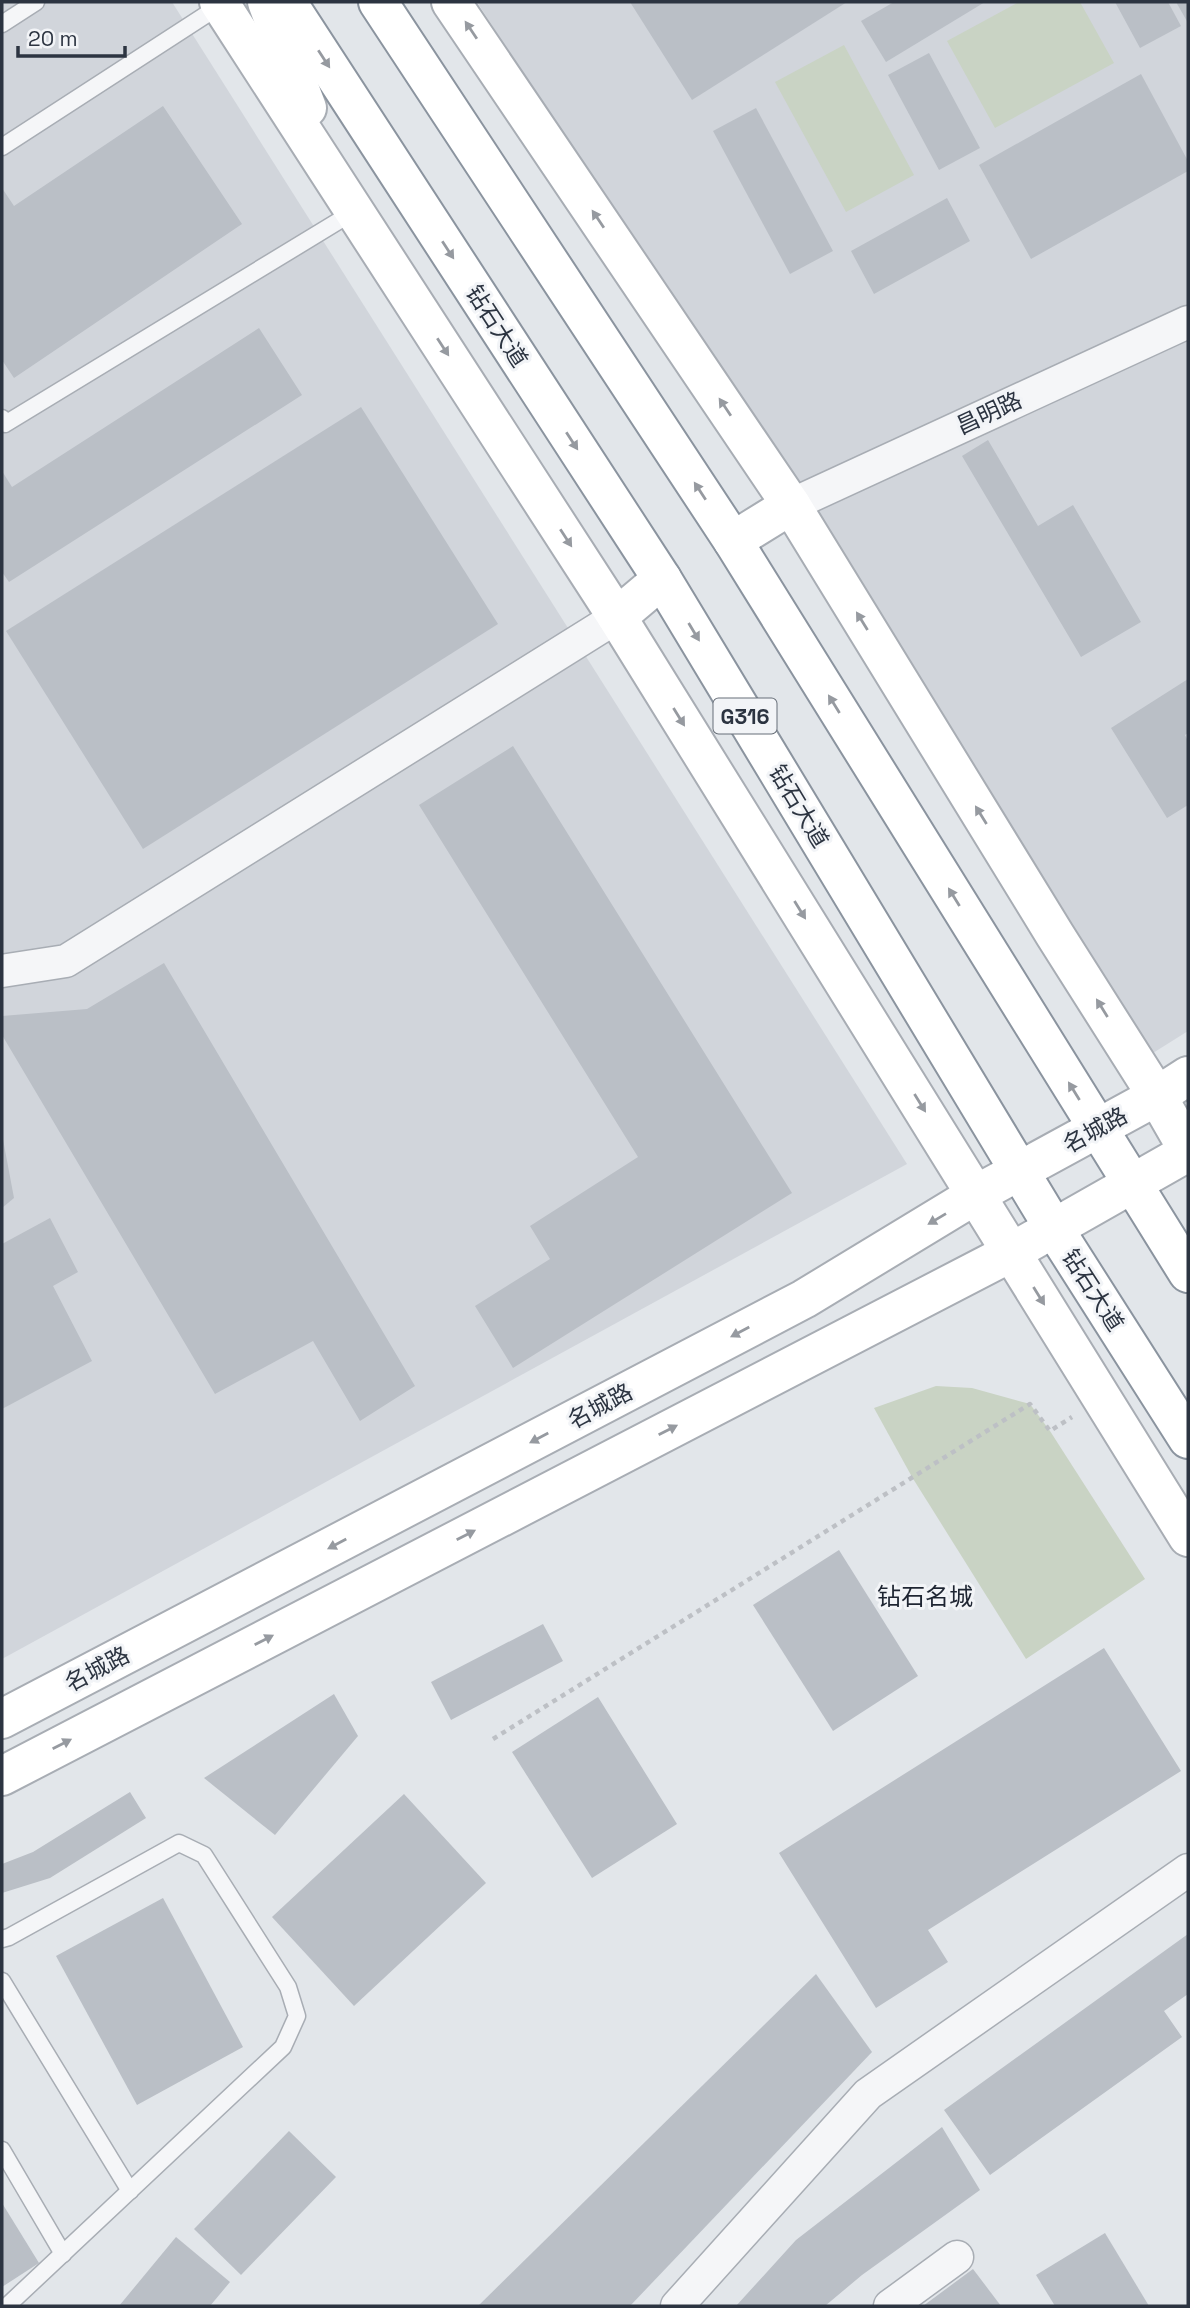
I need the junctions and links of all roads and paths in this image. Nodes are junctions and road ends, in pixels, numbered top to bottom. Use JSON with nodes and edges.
{"nodes":[{"id":1,"x":36,"y":2,"type":"edge"},
{"id":2,"x":267,"y":2,"type":"edge"},
{"id":3,"x":287,"y":2,"type":"edge"},
{"id":4,"x":378,"y":2,"type":"edge"},
{"id":5,"x":452,"y":2,"type":"edge"},
{"id":6,"x":220,"y":3,"type":"edge"},
{"id":7,"x":2,"y":24,"type":"edge"},
{"id":8,"x":3,"y":144,"type":"edge"},
{"id":9,"x":333,"y":177,"type":"junction"},
{"id":10,"x":355,"y":211,"type":"junction"},
{"id":11,"x":1188,"y":321,"type":"edge"},
{"id":12,"x":2,"y":418,"type":"edge"},
{"id":13,"x":791,"y":505,"type":"junction"},
{"id":14,"x":733,"y":541,"type":"junction"},
{"id":15,"x":662,"y":579,"type":"junction"},
{"id":16,"x":617,"y":617,"type":"junction"},
{"id":17,"x":2,"y":971,"type":"edge"},
{"id":18,"x":1173,"y":1086,"type":"edge"},
{"id":19,"x":1098,"y":1129,"type":"junction"},
{"id":20,"x":1188,"y":1151,"type":"edge"},
{"id":21,"x":1021,"y":1171,"type":"junction"},
{"id":22,"x":1133,"y":1184,"type":"junction"},
{"id":23,"x":977,"y":1194,"type":"junction"},
{"id":24,"x":1055,"y":1230,"type":"junction"},
{"id":25,"x":1012,"y":1252,"type":"junction"},
{"id":26,"x":1188,"y":1273,"type":"edge"},
{"id":27,"x":1102,"y":1398,"type":"junction"},
{"id":28,"x":1188,"y":1439,"type":"edge"},
{"id":29,"x":1188,"y":1537,"type":"edge"},
{"id":30,"x":2,"y":1719,"type":"edge"},
{"id":31,"x":493,"y":1739,"type":"dead end"},
{"id":32,"x":2,"y":1776,"type":"edge"},
{"id":33,"x":1188,"y":1870,"type":"edge"},
{"id":34,"x":2,"y":1939,"type":"edge"},
{"id":35,"x":2,"y":1981,"type":"edge"},
{"id":36,"x":2,"y":2150,"type":"edge"},
{"id":37,"x":130,"y":2191,"type":"junction"},
{"id":38,"x":63,"y":2253,"type":"junction"},
{"id":39,"x":957,"y":2257,"type":"dead end"},
{"id":40,"x":686,"y":2303,"type":"edge"},
{"id":41,"x":7,"y":2306,"type":"edge"},
{"id":42,"x":890,"y":2306,"type":"edge"}],
"edges":[{"from":1,"to":7,"type":"lane"},
{"from":2,"to":9,"type":"main road"},
{"from":3,"to":15,"type":"main road","name":"钻石大道","number":"G316","one_way":true},
{"from":14,"to":4,"type":"main road","one_way":true},
{"from":13,"to":5,"type":"main road","one_way":true},
{"from":6,"to":8,"type":"lane"},
{"from":6,"to":9,"type":"main road"},
{"from":9,"to":10,"type":"main road"},
{"from":10,"to":12,"type":"lane"},
{"from":10,"to":16,"type":"main road","one_way":true},
{"from":11,"to":13,"type":"street","name":"昌明路"},
{"from":13,"to":14,"type":"main road"},
{"from":18,"to":13,"type":"main road","one_way":true},
{"from":19,"to":14,"type":"main road","one_way":true},
{"from":15,"to":16,"type":"main road"},
{"from":15,"to":21,"type":"main road","name":"钻石大道","number":"G316","one_way":true},
{"from":16,"to":17,"type":"street"},
{"from":16,"to":23,"type":"main road","one_way":true},
{"from":18,"to":19,"type":"main road","name":"名城路"},
{"from":18,"to":20,"type":"main road"},
{"from":19,"to":21,"type":"main road","name":"名城路"},
{"from":19,"to":22,"type":"main road"},
{"from":20,"to":22,"type":"main road"},
{"from":21,"to":23,"type":"main road","name":"名城路"},
{"from":21,"to":24,"type":"main road","name":"钻石大道","number":"G316"},
{"from":22,"to":24,"type":"main road"},
{"from":22,"to":26,"type":"main road"},
{"from":23,"to":25,"type":"main road"},
{"from":23,"to":30,"type":"main road","name":"名城路","one_way":true},
{"from":24,"to":25,"type":"main road"},
{"from":24,"to":28,"type":"main road","name":"钻石大道","number":"G316"},
{"from":25,"to":27,"type":"main road","one_way":true},
{"from":32,"to":25,"type":"main road","one_way":true},
{"from":27,"to":29,"type":"main road"},
{"from":27,"to":31,"type":"path"},
{"from":33,"to":40,"type":"street"},
{"from":34,"to":37,"type":"lane"},
{"from":35,"to":37,"type":"lane"},
{"from":36,"to":38,"type":"lane"},
{"from":37,"to":38,"type":"lane"},
{"from":38,"to":41,"type":"lane"},
{"from":39,"to":42,"type":"street"}]}
